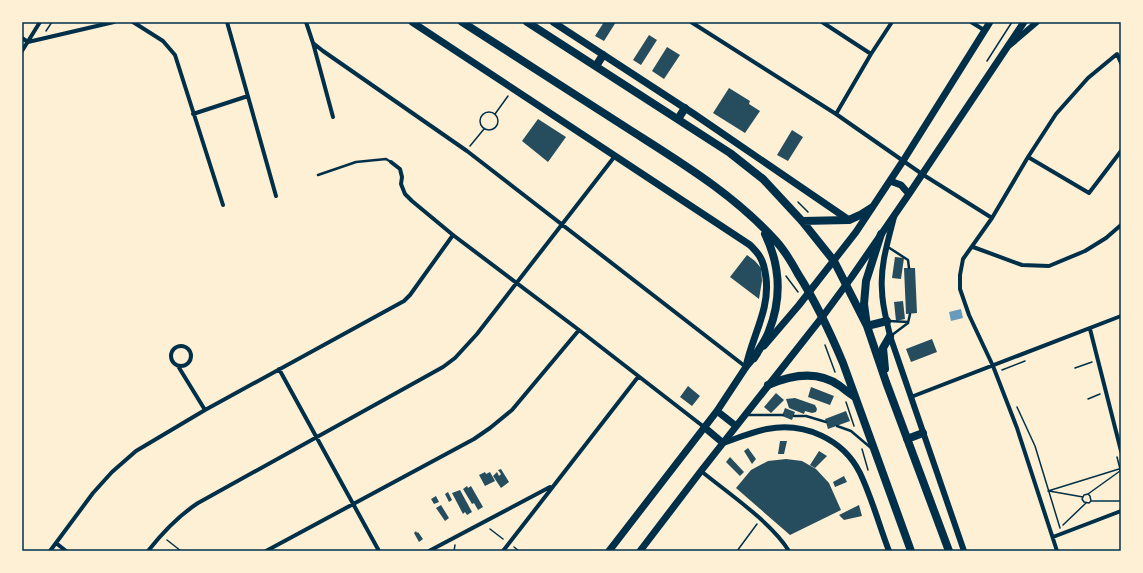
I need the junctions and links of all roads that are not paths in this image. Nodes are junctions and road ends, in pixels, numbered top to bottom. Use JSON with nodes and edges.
{"nodes":[{"id":1,"x":40,"y":22,"type":"edge"},
{"id":2,"x":114,"y":22,"type":"edge"},
{"id":3,"x":133,"y":22,"type":"edge"},
{"id":4,"x":227,"y":22,"type":"edge"},
{"id":5,"x":306,"y":22,"type":"edge"},
{"id":6,"x":412,"y":22,"type":"edge"},
{"id":7,"x":462,"y":22,"type":"edge"},
{"id":8,"x":527,"y":22,"type":"edge"},
{"id":9,"x":553,"y":22,"type":"edge"},
{"id":10,"x":691,"y":22,"type":"edge"},
{"id":11,"x":822,"y":22,"type":"edge"},
{"id":12,"x":892,"y":22,"type":"edge"},
{"id":13,"x":971,"y":22,"type":"edge"},
{"id":14,"x":990,"y":22,"type":"edge"},
{"id":15,"x":1024,"y":22,"type":"edge"},
{"id":16,"x":1037,"y":22,"type":"edge"},
{"id":17,"x":984,"y":30,"type":"junction"},
{"id":18,"x":22,"y":38,"type":"edge"},
{"id":19,"x":28,"y":42,"type":"junction"},
{"id":20,"x":313,"y":43,"type":"junction"},
{"id":21,"x":1006,"y":49,"type":"junction"},
{"id":22,"x":22,"y":51,"type":"edge"},
{"id":23,"x":871,"y":54,"type":"junction"},
{"id":24,"x":603,"y":55,"type":"junction"},
{"id":25,"x":1121,"y":64,"type":"edge"},
{"id":26,"x":596,"y":66,"type":"junction"},
{"id":27,"x":248,"y":96,"type":"junction"},
{"id":28,"x":685,"y":108,"type":"junction"},
{"id":29,"x":193,"y":114,"type":"junction"},
{"id":30,"x":836,"y":114,"type":"junction"},
{"id":31,"x":333,"y":117,"type":"dead end"},
{"id":32,"x":678,"y":119,"type":"junction"},
{"id":33,"x":1121,"y":151,"type":"edge"},
{"id":34,"x":615,"y":156,"type":"junction"},
{"id":35,"x":1028,"y":157,"type":"junction"},
{"id":36,"x":903,"y":161,"type":"junction"},
{"id":37,"x":391,"y":162,"type":"joint"},
{"id":38,"x":922,"y":174,"type":"junction"},
{"id":39,"x":318,"y":176,"type":"dead end"},
{"id":40,"x":890,"y":181,"type":"junction"},
{"id":41,"x":909,"y":194,"type":"junction"},
{"id":42,"x":276,"y":196,"type":"dead end"},
{"id":43,"x":222,"y":205,"type":"dead end"},
{"id":44,"x":871,"y":208,"type":"junction"},
{"id":45,"x":895,"y":214,"type":"junction"},
{"id":46,"x":992,"y":218,"type":"junction"},
{"id":47,"x":849,"y":220,"type":"junction"},
{"id":48,"x":802,"y":221,"type":"junction"},
{"id":49,"x":562,"y":224,"type":"junction"},
{"id":50,"x":1121,"y":225,"type":"edge"},
{"id":51,"x":762,"y":228,"type":"junction"},
{"id":52,"x":881,"y":234,"type":"junction"},
{"id":53,"x":453,"y":235,"type":"junction"},
{"id":54,"x":887,"y":246,"type":"junction"},
{"id":55,"x":972,"y":247,"type":"junction"},
{"id":56,"x":834,"y":261,"type":"junction"},
{"id":57,"x":909,"y":268,"type":"dead end"},
{"id":58,"x":516,"y":283,"type":"junction"},
{"id":59,"x":846,"y":284,"type":"junction"},
{"id":60,"x":809,"y":292,"type":"junction"},
{"id":61,"x":910,"y":314,"type":"dead end"},
{"id":62,"x":823,"y":316,"type":"junction"},
{"id":63,"x":1121,"y":316,"type":"edge"},
{"id":64,"x":887,"y":321,"type":"junction"},
{"id":65,"x":908,"y":322,"type":"junction"},
{"id":66,"x":867,"y":326,"type":"junction"},
{"id":67,"x":1090,"y":329,"type":"junction"},
{"id":68,"x":579,"y":330,"type":"junction"},
{"id":69,"x":890,"y":336,"type":"junction"},
{"id":70,"x":754,"y":358,"type":"junction"},
{"id":71,"x":178,"y":366,"type":"junction"},
{"id":72,"x":993,"y":366,"type":"junction"},
{"id":73,"x":746,"y":367,"type":"junction"},
{"id":74,"x":279,"y":369,"type":"junction"},
{"id":75,"x":638,"y":377,"type":"junction"},
{"id":76,"x":886,"y":382,"type":"junction"},
{"id":77,"x":768,"y":385,"type":"junction"},
{"id":78,"x":856,"y":397,"type":"junction"},
{"id":79,"x":911,"y":397,"type":"junction"},
{"id":80,"x":205,"y":410,"type":"junction"},
{"id":81,"x":717,"y":411,"type":"junction"},
{"id":82,"x":745,"y":415,"type":"junction"},
{"id":83,"x":783,"y":415,"type":"dead end"},
{"id":84,"x":794,"y":416,"type":"dead end"},
{"id":85,"x":826,"y":422,"type":"dead end"},
{"id":86,"x":736,"y":426,"type":"junction"},
{"id":87,"x":837,"y":426,"type":"dead end"},
{"id":88,"x":704,"y":427,"type":"junction"},
{"id":89,"x":923,"y":433,"type":"junction"},
{"id":90,"x":316,"y":438,"type":"junction"},
{"id":91,"x":907,"y":439,"type":"junction"},
{"id":92,"x":723,"y":443,"type":"junction"},
{"id":93,"x":875,"y":451,"type":"junction"},
{"id":94,"x":1121,"y":451,"type":"edge"},
{"id":95,"x":701,"y":471,"type":"junction"},
{"id":96,"x":552,"y":486,"type":"junction"},
{"id":97,"x":353,"y":505,"type":"junction"},
{"id":98,"x":1121,"y":511,"type":"edge"},
{"id":99,"x":1053,"y":537,"type":"junction"},
{"id":100,"x":56,"y":543,"type":"junction"},
{"id":101,"x":50,"y":551,"type":"edge"},
{"id":102,"x":66,"y":551,"type":"edge"},
{"id":103,"x":148,"y":551,"type":"edge"},
{"id":104,"x":266,"y":551,"type":"edge"},
{"id":105,"x":379,"y":551,"type":"edge"},
{"id":106,"x":429,"y":551,"type":"edge"},
{"id":107,"x":503,"y":551,"type":"edge"},
{"id":108,"x":608,"y":551,"type":"edge"},
{"id":109,"x":640,"y":551,"type":"edge"},
{"id":110,"x":790,"y":551,"type":"edge"},
{"id":111,"x":889,"y":551,"type":"edge"},
{"id":112,"x":911,"y":551,"type":"edge"},
{"id":113,"x":949,"y":551,"type":"edge"},
{"id":114,"x":964,"y":551,"type":"edge"},
{"id":115,"x":1056,"y":551,"type":"edge"}],
"edges":[{"from":1,"to":19,"type":"street"},
{"from":2,"to":19,"type":"street"},
{"from":3,"to":29,"type":"street"},
{"from":4,"to":27,"type":"street"},
{"from":5,"to":20,"type":"street"},
{"from":6,"to":34,"type":"main road"},
{"from":7,"to":51,"type":"main road"},
{"from":8,"to":26,"type":"main road"},
{"from":9,"to":24,"type":"main road"},
{"from":10,"to":30,"type":"street"},
{"from":11,"to":23,"type":"street"},
{"from":12,"to":23,"type":"street"},
{"from":13,"to":17,"type":"street"},
{"from":14,"to":17,"type":"main road"},
{"from":15,"to":21,"type":"main road"},
{"from":16,"to":21,"type":"street"},
{"from":17,"to":36,"type":"main road"},
{"from":18,"to":19,"type":"street"},
{"from":19,"to":22,"type":"street"},
{"from":20,"to":31,"type":"street"},
{"from":20,"to":49,"type":"street"},
{"from":21,"to":38,"type":"main road"},
{"from":23,"to":30,"type":"street"},
{"from":24,"to":26,"type":"main road"},
{"from":24,"to":28,"type":"main road"},
{"from":25,"to":35,"type":"street"},
{"from":26,"to":32,"type":"main road"},
{"from":27,"to":29,"type":"street"},
{"from":27,"to":42,"type":"street"},
{"from":28,"to":32,"type":"main road"},
{"from":28,"to":47,"type":"main road"},
{"from":29,"to":43,"type":"street"},
{"from":30,"to":36,"type":"street"},
{"from":32,"to":48,"type":"main road"},
{"from":33,"to":35,"type":"street"},
{"from":34,"to":49,"type":"street"},
{"from":34,"to":73,"type":"main road"},
{"from":35,"to":46,"type":"street"},
{"from":36,"to":38,"type":"street"},
{"from":36,"to":40,"type":"main road"},
{"from":37,"to":39,"type":"lane"},
{"from":37,"to":53,"type":"street"},
{"from":38,"to":41,"type":"main road"},
{"from":38,"to":46,"type":"street"},
{"from":40,"to":41,"type":"main road"},
{"from":40,"to":44,"type":"main road"},
{"from":41,"to":45,"type":"main road"},
{"from":44,"to":47,"type":"main road"},
{"from":44,"to":56,"type":"main road"},
{"from":45,"to":52,"type":"main road"},
{"from":45,"to":54,"type":"street"},
{"from":46,"to":55,"type":"street"},
{"from":47,"to":48,"type":"main road"},
{"from":48,"to":56,"type":"main road"},
{"from":49,"to":58,"type":"street"},
{"from":49,"to":73,"type":"street"},
{"from":50,"to":55,"type":"street"},
{"from":51,"to":60,"type":"main road"},
{"from":51,"to":70,"type":"main road"},
{"from":52,"to":59,"type":"main road"},
{"from":52,"to":66,"type":"main road"},
{"from":53,"to":58,"type":"street"},
{"from":53,"to":74,"type":"street"},
{"from":54,"to":57,"type":"lane"},
{"from":54,"to":64,"type":"street"},
{"from":55,"to":72,"type":"street"},
{"from":56,"to":59,"type":"main road"},
{"from":56,"to":60,"type":"main road"},
{"from":58,"to":68,"type":"street"},
{"from":58,"to":90,"type":"street"},
{"from":59,"to":62,"type":"main road"},
{"from":59,"to":66,"type":"main road"},
{"from":60,"to":62,"type":"main road"},
{"from":60,"to":70,"type":"main road"},
{"from":61,"to":65,"type":"lane"},
{"from":62,"to":77,"type":"main road"},
{"from":62,"to":78,"type":"main road"},
{"from":63,"to":67,"type":"street"},
{"from":64,"to":65,"type":"lane"},
{"from":64,"to":66,"type":"main road"},
{"from":64,"to":69,"type":"street"},
{"from":65,"to":69,"type":"lane"},
{"from":66,"to":76,"type":"main road"},
{"from":67,"to":72,"type":"street"},
{"from":67,"to":94,"type":"street"},
{"from":68,"to":75,"type":"street"},
{"from":68,"to":97,"type":"street"},
{"from":69,"to":76,"type":"main road"},
{"from":69,"to":79,"type":"street"},
{"from":70,"to":73,"type":"main road"},
{"from":71,"to":71,"type":"street"},
{"from":71,"to":80,"type":"street"},
{"from":72,"to":79,"type":"street"},
{"from":72,"to":99,"type":"street"},
{"from":73,"to":81,"type":"main road"},
{"from":74,"to":80,"type":"street"},
{"from":74,"to":90,"type":"street"},
{"from":75,"to":88,"type":"street"},
{"from":75,"to":96,"type":"street"},
{"from":76,"to":91,"type":"main road"},
{"from":77,"to":78,"type":"main road"},
{"from":77,"to":82,"type":"main road"},
{"from":78,"to":93,"type":"main road"},
{"from":79,"to":89,"type":"street"},
{"from":80,"to":100,"type":"street"},
{"from":81,"to":86,"type":"main road"},
{"from":81,"to":88,"type":"main road"},
{"from":82,"to":83,"type":"lane"},
{"from":82,"to":86,"type":"main road"},
{"from":84,"to":85,"type":"lane"},
{"from":86,"to":92,"type":"main road"},
{"from":87,"to":93,"type":"lane"},
{"from":88,"to":92,"type":"main road"},
{"from":88,"to":108,"type":"main road"},
{"from":89,"to":91,"type":"main road"},
{"from":89,"to":114,"type":"street"},
{"from":90,"to":97,"type":"street"},
{"from":90,"to":103,"type":"street"},
{"from":91,"to":113,"type":"main road"},
{"from":92,"to":95,"type":"main road"},
{"from":92,"to":111,"type":"street"},
{"from":93,"to":112,"type":"main road"},
{"from":95,"to":109,"type":"main road"},
{"from":95,"to":110,"type":"street"},
{"from":96,"to":106,"type":"street"},
{"from":96,"to":107,"type":"street"},
{"from":97,"to":104,"type":"street"},
{"from":97,"to":105,"type":"street"},
{"from":98,"to":99,"type":"street"},
{"from":99,"to":115,"type":"street"},
{"from":100,"to":101,"type":"street"},
{"from":100,"to":102,"type":"street"}]}
